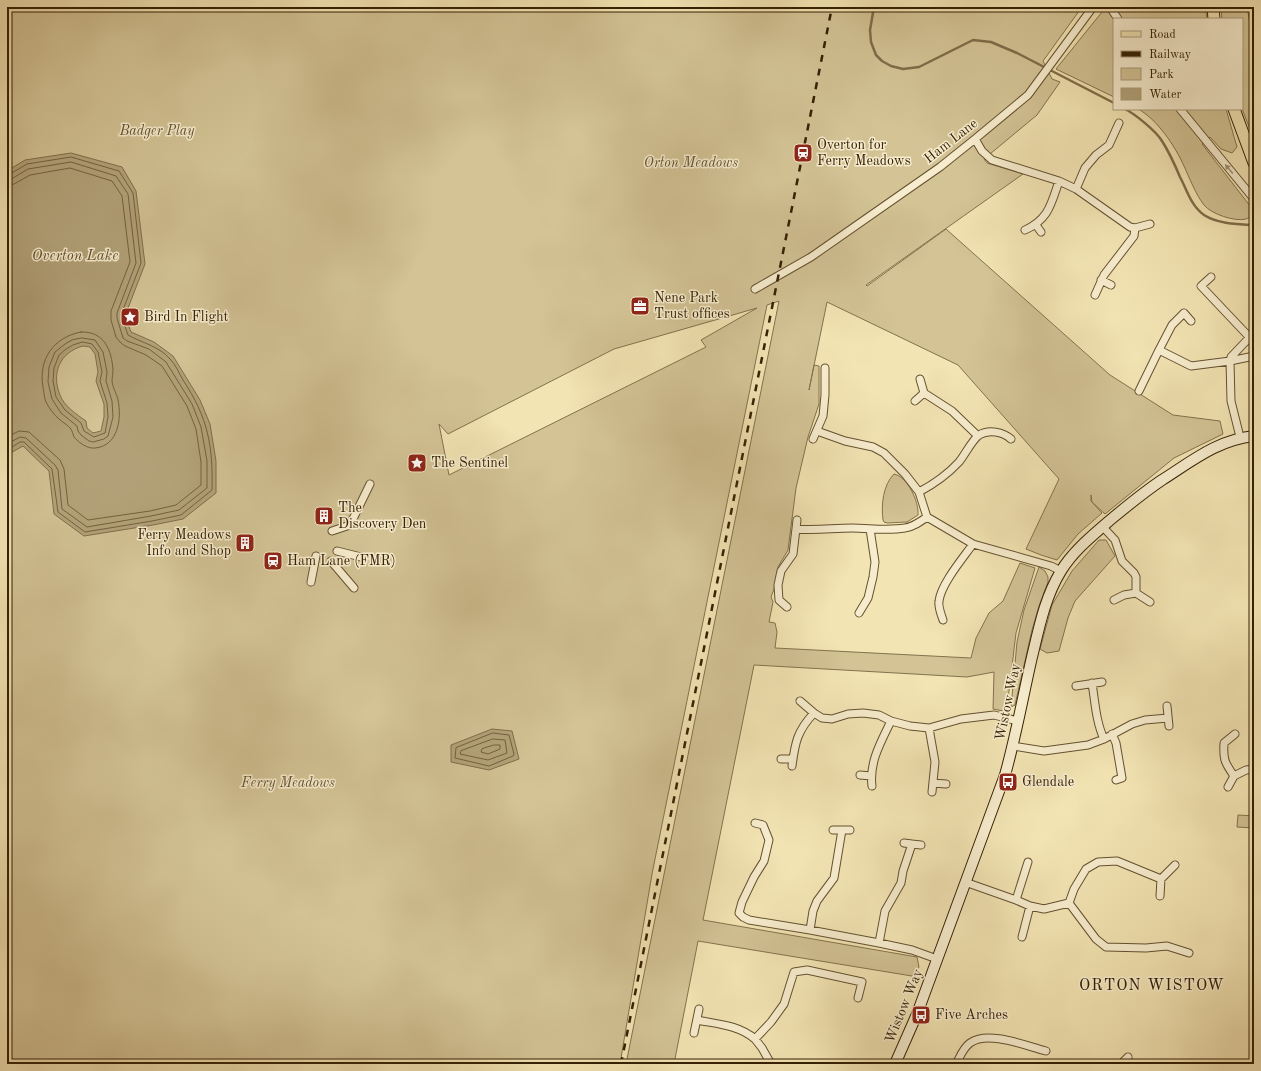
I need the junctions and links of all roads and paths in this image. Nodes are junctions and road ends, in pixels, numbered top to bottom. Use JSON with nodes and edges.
{"nodes":[{"id":1,"x":1093,"y":7,"type":"edge"},
{"id":2,"x":1110,"y":7,"type":"edge"},
{"id":3,"x":1213,"y":7,"type":"edge"},
{"id":4,"x":1117,"y":18,"type":"edge"},
{"id":5,"x":1214,"y":18,"type":"edge"},
{"id":6,"x":1181,"y":110,"type":"edge"},
{"id":7,"x":1234,"y":110,"type":"edge"},
{"id":8,"x":1119,"y":123,"type":"dead end"},
{"id":9,"x":975,"y":139,"type":"junction"},
{"id":10,"x":1254,"y":163,"type":"edge"},
{"id":11,"x":1059,"y":181,"type":"junction"},
{"id":12,"x":1076,"y":189,"type":"junction"},
{"id":13,"x":1254,"y":199,"type":"edge"},
{"id":14,"x":1150,"y":224,"type":"dead end"},
{"id":15,"x":1036,"y":225,"type":"junction"},
{"id":16,"x":1135,"y":228,"type":"junction"},
{"id":17,"x":1025,"y":230,"type":"dead end"},
{"id":18,"x":1041,"y":232,"type":"dead end"},
{"id":19,"x":1211,"y":277,"type":"dead end"},
{"id":20,"x":1101,"y":280,"type":"junction"},
{"id":21,"x":1111,"y":286,"type":"dead end"},
{"id":22,"x":755,"y":289,"type":"dead end"},
{"id":23,"x":1095,"y":295,"type":"dead end"},
{"id":24,"x":1191,"y":321,"type":"dead end"},
{"id":25,"x":1252,"y":340,"type":"edge"},
{"id":26,"x":1159,"y":350,"type":"junction"},
{"id":27,"x":1254,"y":356,"type":"edge"},
{"id":28,"x":1230,"y":361,"type":"junction"},
{"id":29,"x":825,"y":368,"type":"dead end"},
{"id":30,"x":920,"y":379,"type":"dead end"},
{"id":31,"x":1138,"y":391,"type":"dead end"},
{"id":32,"x":924,"y":393,"type":"junction"},
{"id":33,"x":915,"y":401,"type":"dead end"},
{"id":34,"x":817,"y":430,"type":"junction"},
{"id":35,"x":978,"y":436,"type":"junction"},
{"id":36,"x":1254,"y":436,"type":"edge"},
{"id":37,"x":1240,"y":437,"type":"junction"},
{"id":38,"x":813,"y":439,"type":"dead end"},
{"id":39,"x":1011,"y":439,"type":"dead end"},
{"id":40,"x":370,"y":484,"type":"dead end"},
{"id":41,"x":919,"y":492,"type":"junction"},
{"id":42,"x":927,"y":517,"type":"junction"},
{"id":43,"x":797,"y":520,"type":"dead end"},
{"id":44,"x":1103,"y":527,"type":"junction"},
{"id":45,"x":796,"y":529,"type":"junction"},
{"id":46,"x":870,"y":529,"type":"junction"},
{"id":47,"x":332,"y":531,"type":"dead end"},
{"id":48,"x":974,"y":544,"type":"junction"},
{"id":49,"x":337,"y":551,"type":"dead end"},
{"id":50,"x":316,"y":556,"type":"dead end"},
{"id":51,"x":361,"y":557,"type":"dead end"},
{"id":52,"x":331,"y":561,"type":"dead end"},
{"id":53,"x":1061,"y":571,"type":"junction"},
{"id":54,"x":311,"y":582,"type":"dead end"},
{"id":55,"x":354,"y":588,"type":"dead end"},
{"id":56,"x":1136,"y":593,"type":"junction"},
{"id":57,"x":1114,"y":600,"type":"dead end"},
{"id":58,"x":1150,"y":602,"type":"dead end"},
{"id":59,"x":787,"y":607,"type":"dead end"},
{"id":60,"x":859,"y":613,"type":"dead end"},
{"id":61,"x":943,"y":620,"type":"dead end"},
{"id":62,"x":1102,"y":682,"type":"dead end"},
{"id":63,"x":1092,"y":683,"type":"junction"},
{"id":64,"x":1076,"y":686,"type":"dead end"},
{"id":65,"x":800,"y":701,"type":"dead end"},
{"id":66,"x":1167,"y":706,"type":"dead end"},
{"id":67,"x":814,"y":713,"type":"junction"},
{"id":68,"x":1168,"y":718,"type":"junction"},
{"id":69,"x":891,"y":721,"type":"junction"},
{"id":70,"x":1018,"y":722,"type":"junction"},
{"id":71,"x":1169,"y":726,"type":"dead end"},
{"id":72,"x":929,"y":728,"type":"junction"},
{"id":73,"x":1112,"y":734,"type":"junction"},
{"id":74,"x":1235,"y":734,"type":"dead end"},
{"id":75,"x":1104,"y":739,"type":"junction"},
{"id":76,"x":1013,"y":746,"type":"junction"},
{"id":77,"x":781,"y":759,"type":"dead end"},
{"id":78,"x":1254,"y":768,"type":"edge"},
{"id":79,"x":860,"y":775,"type":"dead end"},
{"id":80,"x":871,"y":776,"type":"junction"},
{"id":81,"x":1234,"y":776,"type":"junction"},
{"id":82,"x":1116,"y":780,"type":"dead end"},
{"id":83,"x":933,"y":783,"type":"junction"},
{"id":84,"x":946,"y":784,"type":"dead end"},
{"id":85,"x":872,"y":786,"type":"dead end"},
{"id":86,"x":1228,"y":787,"type":"dead end"},
{"id":87,"x":932,"y":792,"type":"dead end"},
{"id":88,"x":755,"y":823,"type":"dead end"},
{"id":89,"x":833,"y":830,"type":"dead end"},
{"id":90,"x":842,"y":830,"type":"junction"},
{"id":91,"x":850,"y":830,"type":"dead end"},
{"id":92,"x":904,"y":843,"type":"dead end"},
{"id":93,"x":912,"y":844,"type":"junction"},
{"id":94,"x":921,"y":845,"type":"dead end"},
{"id":95,"x":1028,"y":862,"type":"dead end"},
{"id":96,"x":1175,"y":866,"type":"dead end"},
{"id":97,"x":1161,"y":879,"type":"junction"},
{"id":98,"x":965,"y":882,"type":"junction"},
{"id":99,"x":1160,"y":896,"type":"dead end"},
{"id":100,"x":1016,"y":900,"type":"junction"},
{"id":101,"x":1069,"y":903,"type":"junction"},
{"id":102,"x":1030,"y":906,"type":"junction"},
{"id":103,"x":810,"y":930,"type":"junction"},
{"id":104,"x":1022,"y":937,"type":"dead end"},
{"id":105,"x":879,"y":944,"type":"junction"},
{"id":106,"x":1189,"y":953,"type":"dead end"},
{"id":107,"x":937,"y":959,"type":"junction"},
{"id":108,"x":858,"y":998,"type":"dead end"},
{"id":109,"x":699,"y":1009,"type":"dead end"},
{"id":110,"x":697,"y":1020,"type":"junction"},
{"id":111,"x":694,"y":1033,"type":"dead end"},
{"id":112,"x":755,"y":1039,"type":"junction"},
{"id":113,"x":1046,"y":1051,"type":"dead end"},
{"id":114,"x":1128,"y":1057,"type":"dead end"},
{"id":115,"x":771,"y":1064,"type":"edge"},
{"id":116,"x":896,"y":1064,"type":"edge"},
{"id":117,"x":956,"y":1064,"type":"edge"},
{"id":118,"x":1121,"y":1064,"type":"edge"}],
"edges":[{"from":1,"to":9,"type":"street","name":"Ham Lane"},
{"from":2,"to":4,"type":"street"},
{"from":3,"to":5,"type":"main road"},
{"from":13,"to":6,"type":"street","one_way":true},
{"from":7,"to":10,"type":"main road"},
{"from":8,"to":12,"type":"street"},
{"from":9,"to":11,"type":"street"},
{"from":9,"to":22,"type":"street","name":"Ham Lane"},
{"from":11,"to":12,"type":"street"},
{"from":11,"to":15,"type":"street"},
{"from":12,"to":16,"type":"street"},
{"from":14,"to":16,"type":"street"},
{"from":15,"to":17,"type":"street"},
{"from":15,"to":18,"type":"street"},
{"from":16,"to":20,"type":"street"},
{"from":19,"to":25,"type":"street"},
{"from":20,"to":21,"type":"street"},
{"from":20,"to":23,"type":"street"},
{"from":24,"to":26,"type":"street"},
{"from":25,"to":28,"type":"street"},
{"from":26,"to":28,"type":"street"},
{"from":26,"to":31,"type":"street"},
{"from":27,"to":28,"type":"street"},
{"from":28,"to":37,"type":"street"},
{"from":29,"to":34,"type":"street"},
{"from":30,"to":32,"type":"street"},
{"from":32,"to":33,"type":"street"},
{"from":32,"to":35,"type":"street"},
{"from":34,"to":38,"type":"street"},
{"from":34,"to":41,"type":"street"},
{"from":35,"to":39,"type":"street"},
{"from":35,"to":41,"type":"street"},
{"from":36,"to":37,"type":"street","name":"Wistow Way"},
{"from":37,"to":44,"type":"street","name":"Wistow Way"},
{"from":40,"to":47,"type":"street"},
{"from":41,"to":42,"type":"street"},
{"from":42,"to":46,"type":"street"},
{"from":42,"to":48,"type":"street"},
{"from":43,"to":45,"type":"street"},
{"from":44,"to":53,"type":"street","name":"Wistow Way"},
{"from":44,"to":56,"type":"street"},
{"from":45,"to":46,"type":"street"},
{"from":45,"to":59,"type":"street"},
{"from":46,"to":60,"type":"street"},
{"from":48,"to":53,"type":"street"},
{"from":48,"to":61,"type":"street"},
{"from":49,"to":51,"type":"street"},
{"from":50,"to":54,"type":"street"},
{"from":52,"to":55,"type":"street"},
{"from":53,"to":70,"type":"street","name":"Wistow Way"},
{"from":56,"to":57,"type":"street"},
{"from":56,"to":58,"type":"street"},
{"from":62,"to":63,"type":"street"},
{"from":63,"to":64,"type":"street"},
{"from":63,"to":75,"type":"street"},
{"from":65,"to":67,"type":"street"},
{"from":66,"to":68,"type":"street"},
{"from":67,"to":69,"type":"street"},
{"from":67,"to":77,"type":"street"},
{"from":68,"to":71,"type":"street"},
{"from":68,"to":73,"type":"street"},
{"from":69,"to":72,"type":"street"},
{"from":69,"to":80,"type":"street"},
{"from":70,"to":72,"type":"street"},
{"from":70,"to":76,"type":"street","name":"Wistow Way"},
{"from":72,"to":83,"type":"street"},
{"from":73,"to":75,"type":"street"},
{"from":73,"to":82,"type":"street"},
{"from":74,"to":81,"type":"street"},
{"from":75,"to":76,"type":"street"},
{"from":76,"to":98,"type":"street","name":"Wistow Way"},
{"from":78,"to":81,"type":"street"},
{"from":79,"to":80,"type":"street"},
{"from":80,"to":85,"type":"street"},
{"from":81,"to":86,"type":"street"},
{"from":83,"to":84,"type":"street"},
{"from":83,"to":87,"type":"street"},
{"from":88,"to":103,"type":"street"},
{"from":89,"to":90,"type":"street"},
{"from":90,"to":91,"type":"street"},
{"from":90,"to":103,"type":"street"},
{"from":92,"to":93,"type":"street"},
{"from":93,"to":94,"type":"street"},
{"from":93,"to":105,"type":"street"},
{"from":95,"to":100,"type":"street"},
{"from":96,"to":97,"type":"street"},
{"from":97,"to":99,"type":"street"},
{"from":97,"to":101,"type":"street"},
{"from":98,"to":100,"type":"street"},
{"from":98,"to":107,"type":"street","name":"Wistow Way"},
{"from":100,"to":102,"type":"street"},
{"from":101,"to":102,"type":"street"},
{"from":101,"to":106,"type":"street"},
{"from":102,"to":104,"type":"street"},
{"from":103,"to":105,"type":"street"},
{"from":105,"to":107,"type":"street"},
{"from":107,"to":116,"type":"street","name":"Wistow Way"},
{"from":108,"to":112,"type":"street"},
{"from":109,"to":110,"type":"street"},
{"from":110,"to":111,"type":"street"},
{"from":110,"to":112,"type":"street"},
{"from":112,"to":115,"type":"street"},
{"from":113,"to":117,"type":"street"},
{"from":114,"to":118,"type":"street"}]}
